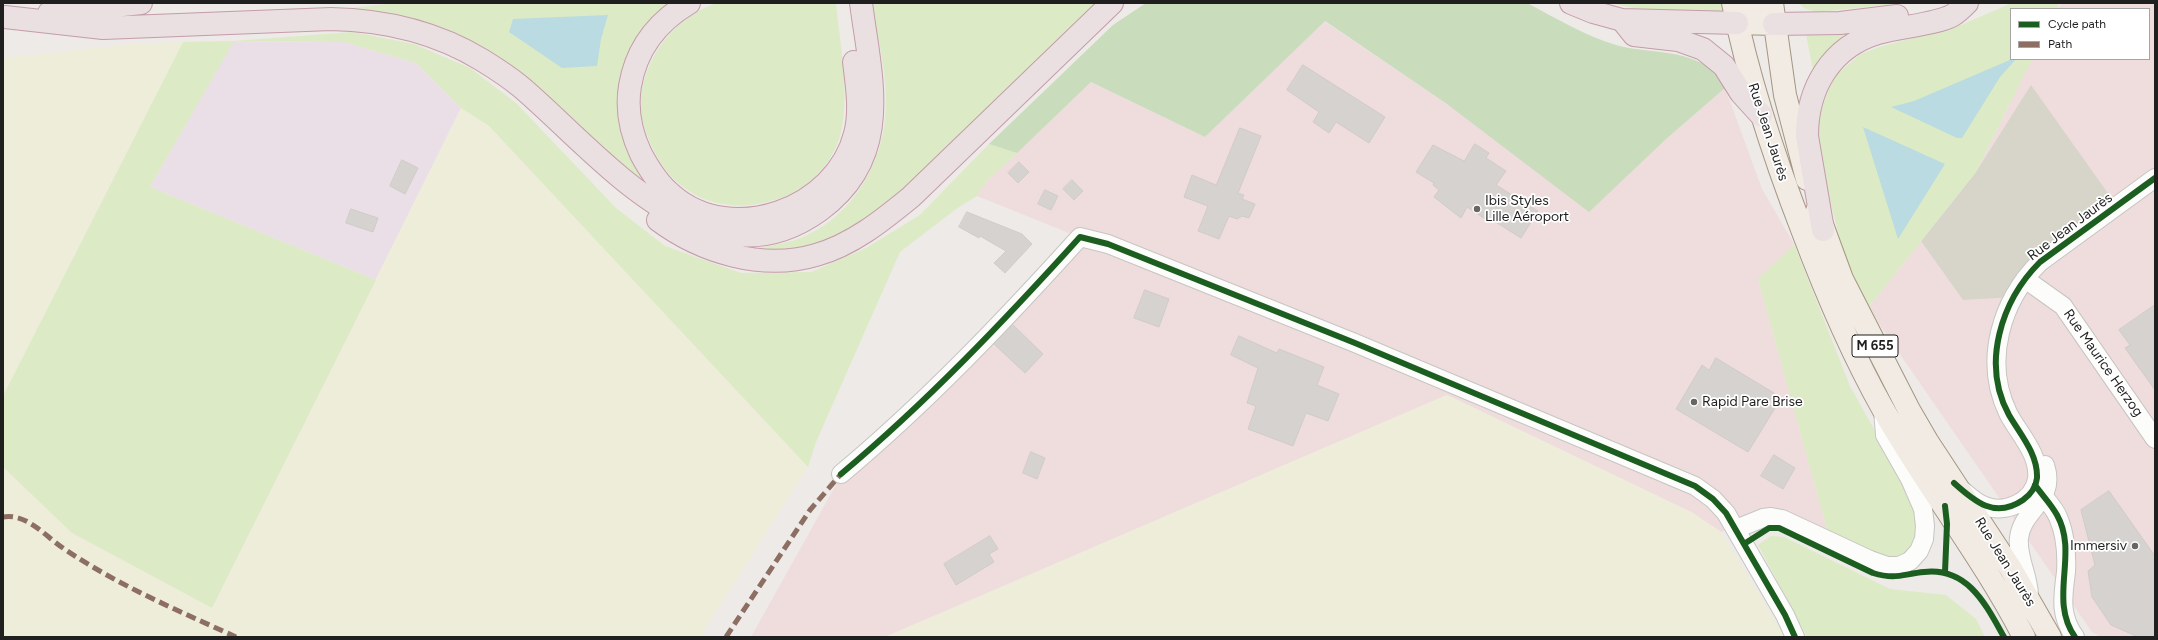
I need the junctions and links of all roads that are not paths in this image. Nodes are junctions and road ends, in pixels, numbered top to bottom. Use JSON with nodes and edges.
{"nodes":[{"id":1,"x":141,"y":3,"type":"edge"},
{"id":2,"x":689,"y":3,"type":"edge"},
{"id":3,"x":848,"y":3,"type":"edge"},
{"id":4,"x":861,"y":3,"type":"edge"},
{"id":5,"x":1112,"y":3,"type":"edge"},
{"id":6,"x":1571,"y":3,"type":"edge"},
{"id":7,"x":1753,"y":3,"type":"edge"},
{"id":8,"x":1950,"y":3,"type":"edge"},
{"id":9,"x":1967,"y":3,"type":"edge"},
{"id":10,"x":1735,"y":13,"type":"edge"},
{"id":11,"x":1773,"y":14,"type":"edge"},
{"id":12,"x":4,"y":18,"type":"edge"},
{"id":13,"x":1622,"y":20,"type":"junction"},
{"id":14,"x":1761,"y":115,"type":"junction"},
{"id":15,"x":588,"y":149,"type":"junction"},
{"id":16,"x":2155,"y":178,"type":"edge"},
{"id":17,"x":1823,"y":230,"type":"junction"},
{"id":18,"x":2025,"y":279,"type":"junction"},
{"id":19,"x":1883,"y":409,"type":"junction"},
{"id":20,"x":2155,"y":439,"type":"edge"},
{"id":21,"x":841,"y":474,"type":"dead end"},
{"id":22,"x":1954,"y":483,"type":"junction"},
{"id":23,"x":2039,"y":491,"type":"junction"},
{"id":24,"x":1736,"y":530,"type":"junction"},
{"id":25,"x":2029,"y":598,"type":"junction"},
{"id":26,"x":1795,"y":637,"type":"edge"},
{"id":27,"x":2024,"y":637,"type":"edge"},
{"id":28,"x":2050,"y":637,"type":"edge"},
{"id":29,"x":2075,"y":637,"type":"edge"}],
"edges":[{"from":1,"to":12,"type":"highway"},
{"from":2,"to":3,"type":"highway"},
{"from":4,"to":15,"type":"highway"},
{"from":5,"to":15,"type":"highway"},
{"from":6,"to":13,"type":"highway"},
{"from":7,"to":11,"type":"main road"},
{"from":8,"to":11,"type":"highway"},
{"from":9,"to":17,"type":"highway"},
{"from":10,"to":11,"type":"main road"},
{"from":10,"to":13,"type":"highway"},
{"from":10,"to":14,"type":"main road","name":"Rue Jean Jaurès","number":"M 655"},
{"from":11,"to":17,"type":"main road","name":"Rue Jean Jaurès","number":"M 655"},
{"from":12,"to":15,"type":"highway"},
{"from":13,"to":14,"type":"highway"},
{"from":14,"to":19,"type":"main road","name":"Rue Jean Jaurès","number":"M 655"},
{"from":16,"to":18,"type":"street","name":"Rue Jean Jaurès"},
{"from":17,"to":22,"type":"main road","name":"Rue Jean Jaurès","number":"M 655"},
{"from":18,"to":20,"type":"street","name":"Rue Maurice Herzog"},
{"from":18,"to":23,"type":"street","name":"Rue Jean Jaurès"},
{"from":19,"to":24,"type":"street"},
{"from":19,"to":27,"type":"main road","name":"Rue Jean Jaurès","number":"M 655"},
{"from":21,"to":24,"type":"street"},
{"from":22,"to":23,"type":"street"},
{"from":22,"to":25,"type":"main road","name":"Rue Jean Jaurès","number":"M 655"},
{"from":23,"to":25,"type":"street"},
{"from":23,"to":29,"type":"street"},
{"from":24,"to":26,"type":"street"},
{"from":25,"to":28,"type":"main road","name":"Rue Jean Jaurès","number":"M 655"}]}
